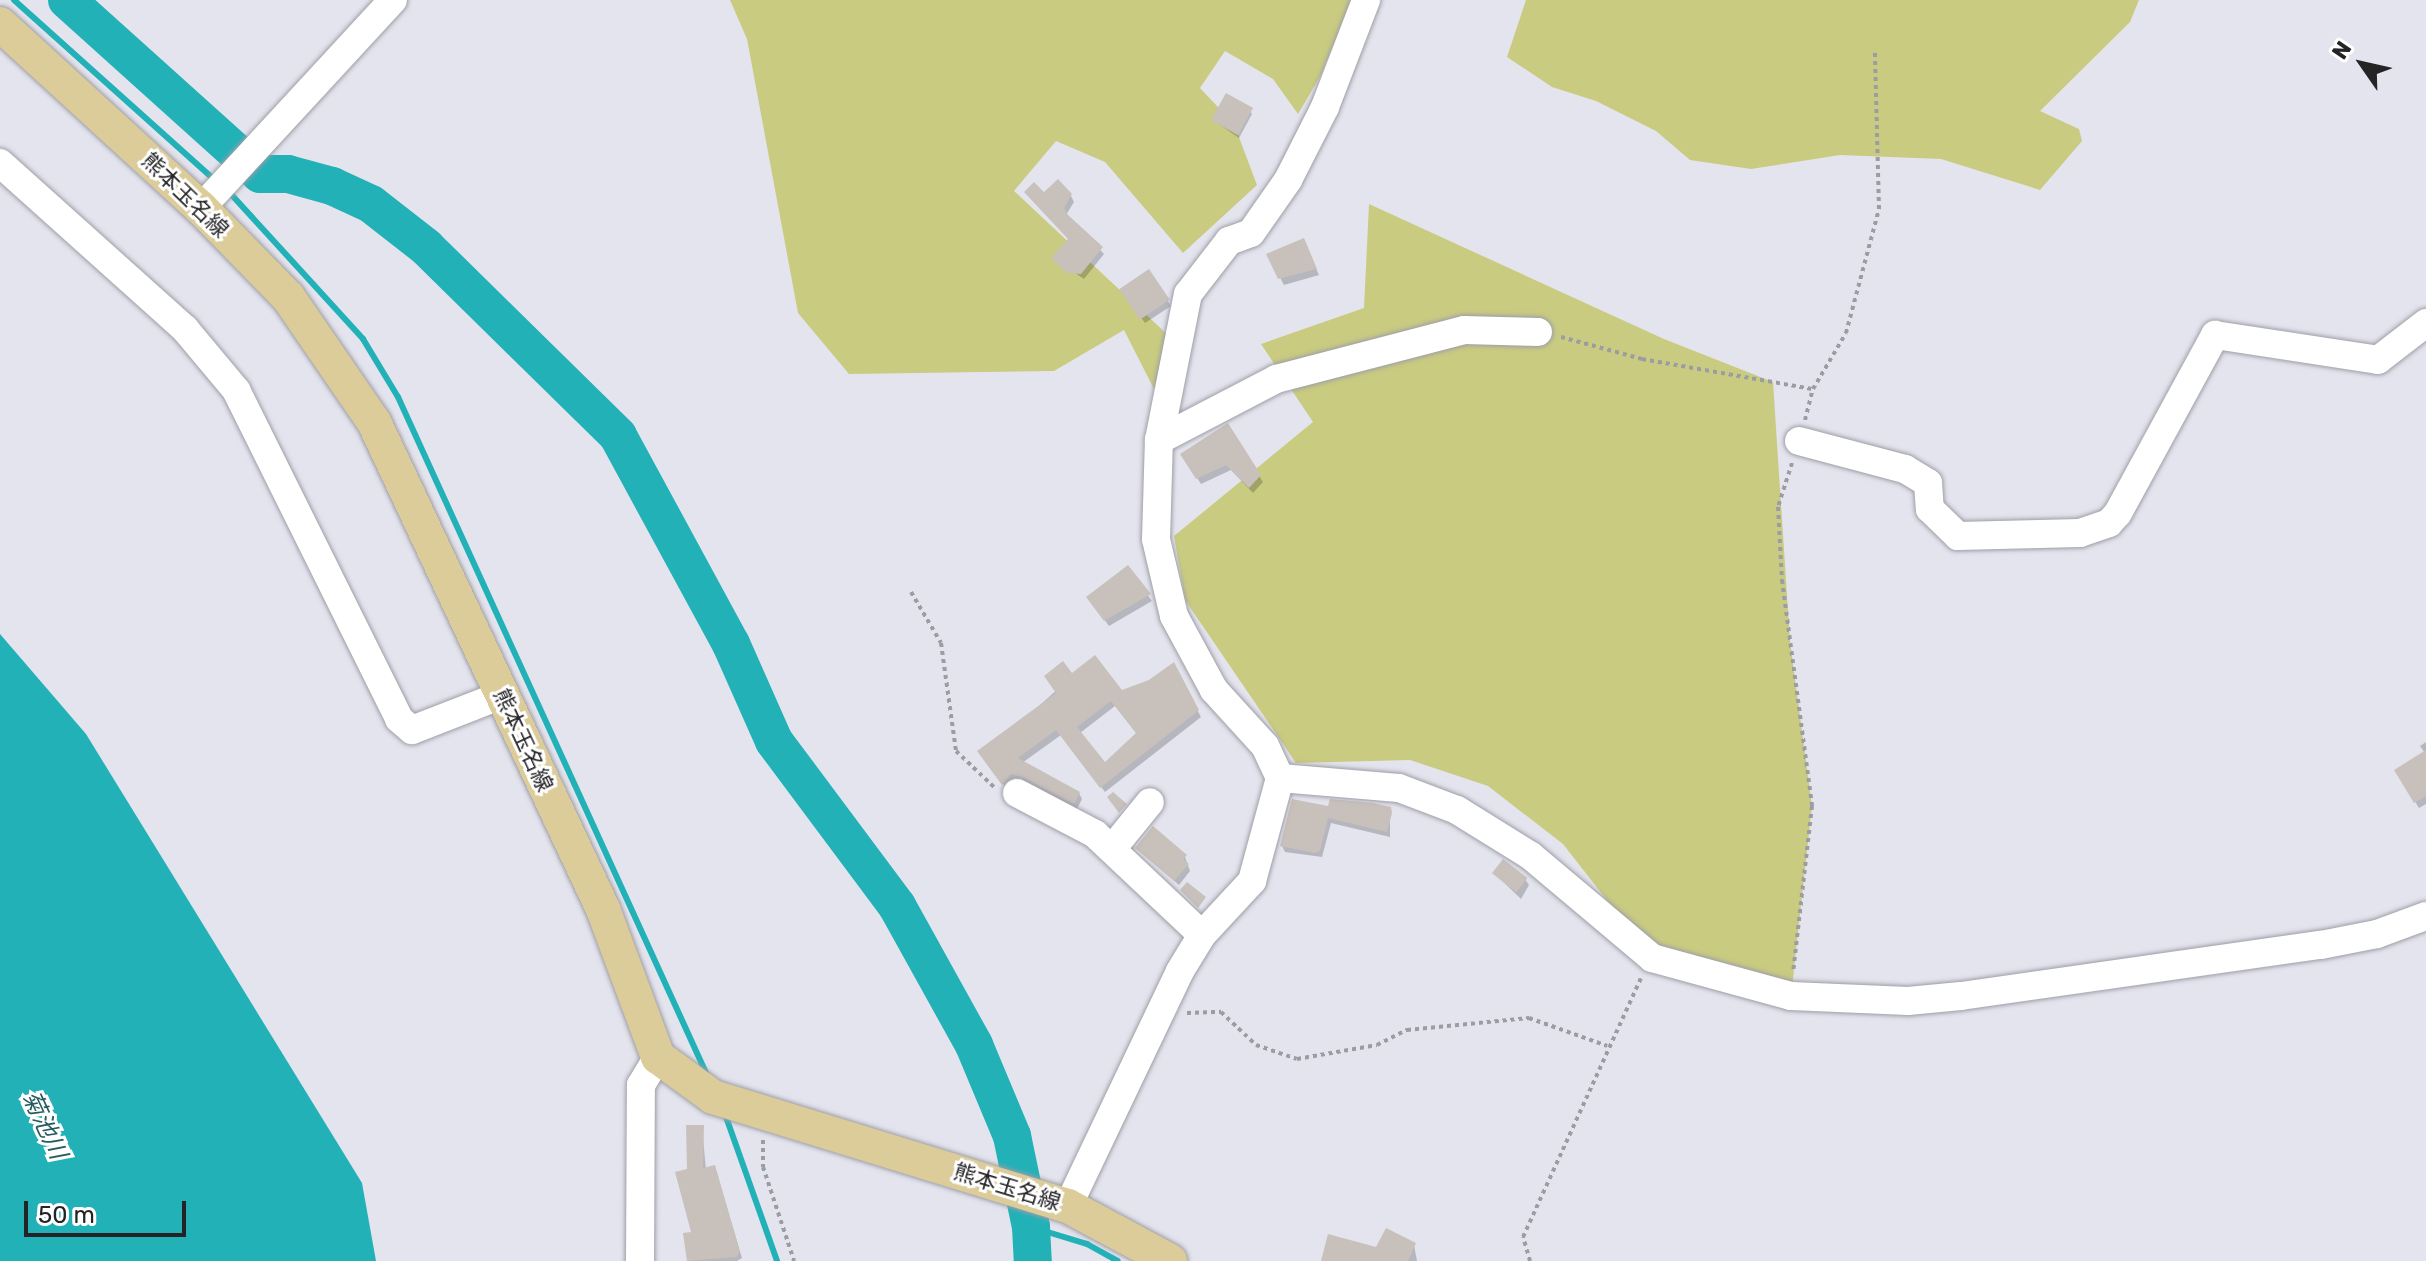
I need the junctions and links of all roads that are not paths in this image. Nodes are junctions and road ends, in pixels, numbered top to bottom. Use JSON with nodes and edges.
{"nodes":[{"id":1,"x":393,"y":0,"type":"edge"},
{"id":2,"x":1366,"y":0,"type":"edge"},
{"id":3,"x":0,"y":24,"type":"edge"},
{"id":4,"x":0,"y":163,"type":"edge"},
{"id":5,"x":215,"y":193,"type":"junction"},
{"id":6,"x":2426,"y":323,"type":"edge"},
{"id":7,"x":1538,"y":332,"type":"road end"},
{"id":8,"x":1159,"y":440,"type":"junction"},
{"id":9,"x":1799,"y":441,"type":"road end"},
{"id":10,"x":502,"y":695,"type":"junction"},
{"id":11,"x":1280,"y":778,"type":"junction"},
{"id":12,"x":1017,"y":793,"type":"road end"},
{"id":13,"x":1150,"y":802,"type":"dead end"},
{"id":14,"x":1112,"y":849,"type":"junction"},
{"id":15,"x":2426,"y":916,"type":"edge"},
{"id":16,"x":1202,"y":935,"type":"junction"},
{"id":17,"x":658,"y":1057,"type":"junction"},
{"id":18,"x":1060,"y":1204,"type":"junction"},
{"id":19,"x":640,"y":1261,"type":"edge"},
{"id":20,"x":1170,"y":1261,"type":"edge"}],
"edges":[{"from":1,"to":5,"type":"street"},
{"from":2,"to":8,"type":"street"},
{"from":3,"to":5,"type":"main road","name":"熊本玉名線"},
{"from":4,"to":10,"type":"street"},
{"from":5,"to":10,"type":"main road","name":"熊本玉名線"},
{"from":6,"to":9,"type":"street"},
{"from":7,"to":8,"type":"street"},
{"from":8,"to":11,"type":"street"},
{"from":10,"to":17,"type":"main road","name":"熊本玉名線"},
{"from":11,"to":15,"type":"street"},
{"from":11,"to":16,"type":"street"},
{"from":12,"to":14,"type":"street"},
{"from":13,"to":14,"type":"street"},
{"from":14,"to":16,"type":"street"},
{"from":16,"to":18,"type":"street"},
{"from":17,"to":18,"type":"main road","name":"熊本玉名線"},
{"from":17,"to":19,"type":"street"},
{"from":18,"to":20,"type":"main road","name":"熊本玉名線"}]}
